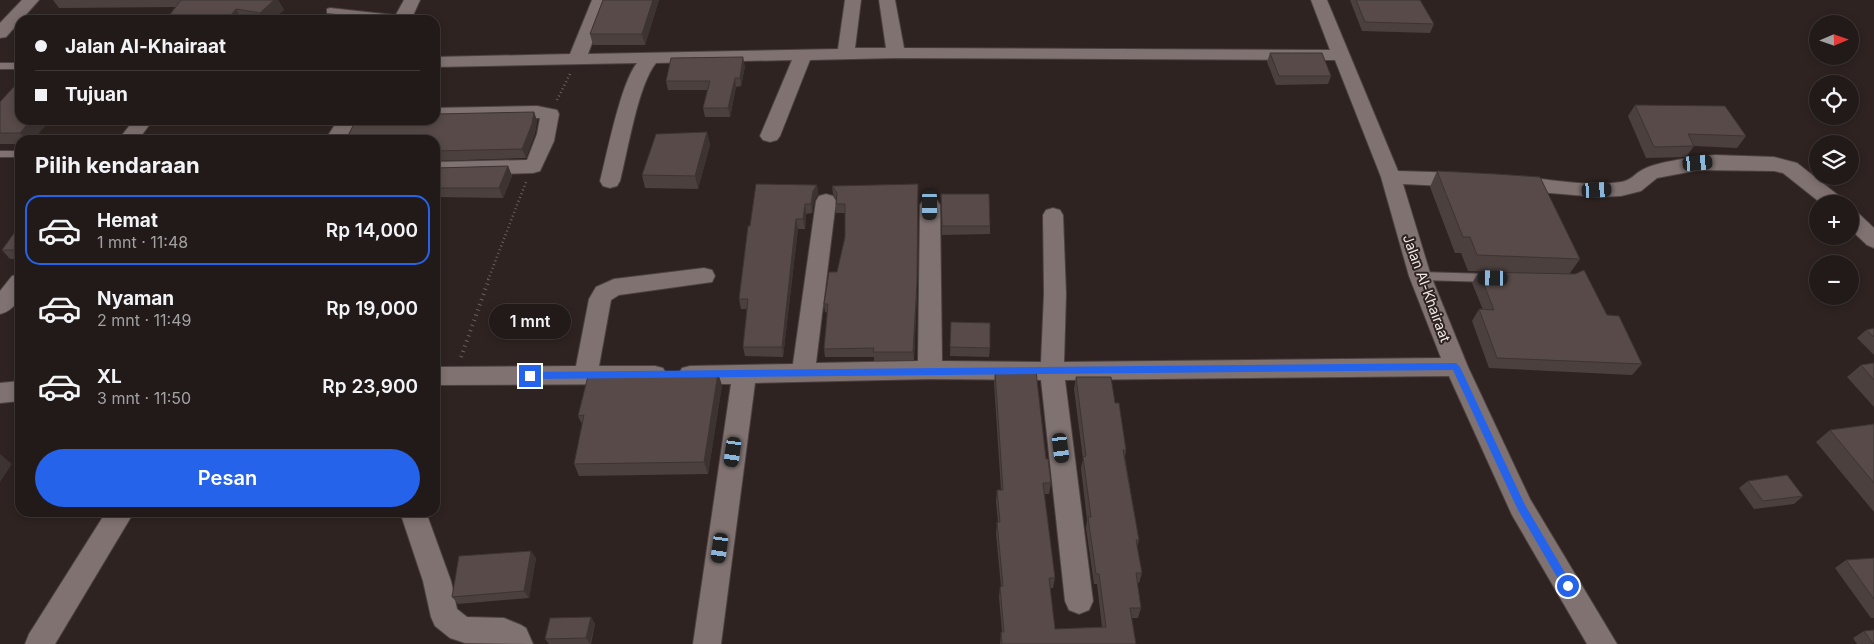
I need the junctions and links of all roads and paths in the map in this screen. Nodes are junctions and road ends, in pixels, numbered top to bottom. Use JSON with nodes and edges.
{"nodes":[{"id":1,"x":31,"y":0,"type":"edge"},
{"id":2,"x":412,"y":0,"type":"edge"},
{"id":3,"x":600,"y":0,"type":"edge"},
{"id":4,"x":853,"y":0,"type":"edge"},
{"id":5,"x":887,"y":0,"type":"edge"},
{"id":6,"x":1318,"y":0,"type":"edge"},
{"id":7,"x":330,"y":11,"type":"dead end"},
{"id":8,"x":16,"y":15,"type":"edge"},
{"id":9,"x":362,"y":15,"type":"edge"},
{"id":10,"x":404,"y":15,"type":"edge"},
{"id":11,"x":13,"y":18,"type":"edge"},
{"id":12,"x":0,"y":33,"type":"edge"},
{"id":13,"x":896,"y":53,"type":"junction"},
{"id":14,"x":846,"y":54,"type":"junction"},
{"id":15,"x":1341,"y":54,"type":"junction"},
{"id":16,"x":803,"y":55,"type":"junction"},
{"id":17,"x":651,"y":58,"type":"junction"},
{"id":18,"x":576,"y":60,"type":"junction"},
{"id":19,"x":440,"y":62,"type":"edge"},
{"id":20,"x":0,"y":66,"type":"edge"},
{"id":21,"x":15,"y":66,"type":"edge"},
{"id":22,"x":440,"y":114,"type":"edge"},
{"id":23,"x":550,"y":114,"type":"junction"},
{"id":24,"x":140,"y":125,"type":"edge"},
{"id":25,"x":132,"y":135,"type":"edge"},
{"id":26,"x":770,"y":136,"type":"dead end"},
{"id":27,"x":0,"y":154,"type":"edge"},
{"id":28,"x":15,"y":154,"type":"edge"},
{"id":29,"x":533,"y":166,"type":"junction"},
{"id":30,"x":440,"y":169,"type":"edge"},
{"id":31,"x":1391,"y":177,"type":"junction"},
{"id":32,"x":610,"y":181,"type":"dead end"},
{"id":33,"x":1824,"y":195,"type":"edge"},
{"id":34,"x":826,"y":201,"type":"dead end"},
{"id":35,"x":930,"y":205,"type":"dead end"},
{"id":36,"x":1053,"y":215,"type":"dead end"},
{"id":37,"x":1859,"y":226,"type":"edge"},
{"id":38,"x":1874,"y":240,"type":"edge"},
{"id":39,"x":704,"y":276,"type":"dead end"},
{"id":40,"x":1420,"y":276,"type":"junction"},
{"id":41,"x":1498,"y":278,"type":"edge"},
{"id":42,"x":15,"y":288,"type":"edge"},
{"id":43,"x":0,"y":306,"type":"edge"},
{"id":44,"x":1456,"y":367,"type":"junction"},
{"id":45,"x":930,"y":370,"type":"junction"},
{"id":46,"x":1052,"y":371,"type":"junction"},
{"id":47,"x":803,"y":372,"type":"junction"},
{"id":48,"x":586,"y":375,"type":"junction"},
{"id":49,"x":744,"y":375,"type":"junction"},
{"id":50,"x":445,"y":376,"type":"edge"},
{"id":51,"x":15,"y":391,"type":"edge"},
{"id":52,"x":0,"y":393,"type":"edge"},
{"id":53,"x":118,"y":517,"type":"edge"},
{"id":54,"x":415,"y":517,"type":"edge"},
{"id":55,"x":1080,"y":602,"type":"dead end"},
{"id":56,"x":39,"y":644,"type":"edge"},
{"id":57,"x":519,"y":644,"type":"edge"},
{"id":58,"x":707,"y":644,"type":"edge"},
{"id":59,"x":1603,"y":644,"type":"edge"}],
"edges":[{"from":1,"to":8,"type":"street"},
{"from":2,"to":10,"type":"street"},
{"from":3,"to":18,"type":"street"},
{"from":4,"to":14,"type":"street"},
{"from":5,"to":13,"type":"street"},
{"from":6,"to":15,"type":"street","name":"Jalan Al-Khairaat"},
{"from":7,"to":9,"type":"lane"},
{"from":11,"to":12,"type":"street"},
{"from":13,"to":14,"type":"street"},
{"from":13,"to":15,"type":"street"},
{"from":14,"to":16,"type":"street"},
{"from":15,"to":31,"type":"street","name":"Jalan Al-Khairaat"},
{"from":16,"to":17,"type":"street"},
{"from":16,"to":26,"type":"street"},
{"from":17,"to":18,"type":"street"},
{"from":17,"to":32,"type":"street"},
{"from":18,"to":19,"type":"street"},
{"from":18,"to":23,"type":"path"},
{"from":20,"to":21,"type":"lane"},
{"from":22,"to":23,"type":"street"},
{"from":23,"to":29,"type":"street"},
{"from":24,"to":25,"type":"street"},
{"from":27,"to":28,"type":"lane"},
{"from":29,"to":30,"type":"street"},
{"from":29,"to":50,"type":"path"},
{"from":31,"to":33,"type":"street"},
{"from":31,"to":40,"type":"street","name":"Jalan Al-Khairaat"},
{"from":34,"to":47,"type":"street"},
{"from":35,"to":45,"type":"street"},
{"from":36,"to":46,"type":"street"},
{"from":37,"to":38,"type":"street"},
{"from":39,"to":48,"type":"street"},
{"from":40,"to":41,"type":"lane"},
{"from":40,"to":44,"type":"street","name":"Jalan Al-Khairaat"},
{"from":42,"to":43,"type":"street"},
{"from":44,"to":46,"type":"street"},
{"from":44,"to":59,"type":"street","name":"Jalan Al-Khairaat"},
{"from":45,"to":46,"type":"street"},
{"from":45,"to":47,"type":"street"},
{"from":46,"to":55,"type":"street"},
{"from":47,"to":49,"type":"street"},
{"from":48,"to":49,"type":"street"},
{"from":48,"to":50,"type":"street"},
{"from":49,"to":58,"type":"street"},
{"from":51,"to":52,"type":"street"},
{"from":53,"to":56,"type":"street"},
{"from":54,"to":57,"type":"street"}]}
